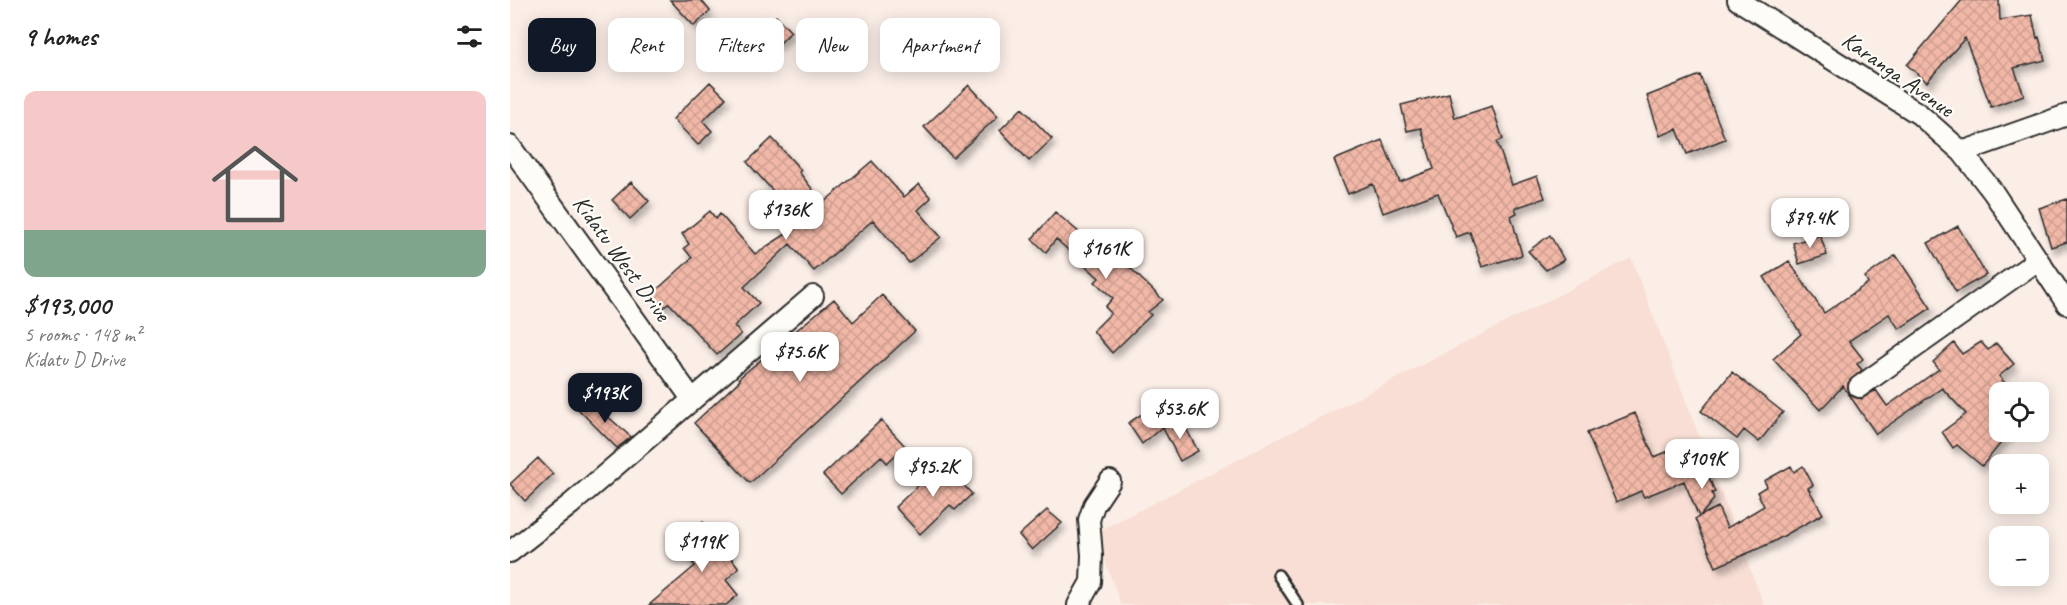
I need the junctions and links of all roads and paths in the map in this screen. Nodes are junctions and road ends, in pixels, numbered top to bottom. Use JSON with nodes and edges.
{"nodes":[{"id":1,"x":1738,"y":0,"type":"edge"},
{"id":2,"x":2067,"y":115,"type":"edge"},
{"id":3,"x":510,"y":146,"type":"edge"},
{"id":4,"x":1962,"y":152,"type":"junction"},
{"id":5,"x":2038,"y":260,"type":"junction"},
{"id":6,"x":813,"y":296,"type":"dead end"},
{"id":7,"x":2067,"y":304,"type":"edge"},
{"id":8,"x":1859,"y":387,"type":"dead end"},
{"id":9,"x":693,"y":399,"type":"junction"},
{"id":10,"x":1110,"y":481,"type":"dead end"},
{"id":11,"x":510,"y":552,"type":"edge"},
{"id":12,"x":1278,"y":575,"type":"dead end"},
{"id":13,"x":1078,"y":605,"type":"edge"},
{"id":14,"x":1298,"y":605,"type":"edge"}],
"edges":[{"from":1,"to":4,"type":"street","name":"Karanga Avenue"},
{"from":2,"to":4,"type":"street"},
{"from":3,"to":9,"type":"street","name":"Kidatu West Drive"},
{"from":4,"to":5,"type":"street","name":"Karanga Avenue"},
{"from":5,"to":7,"type":"street","name":"Karanga Avenue"},
{"from":5,"to":8,"type":"street"},
{"from":6,"to":9,"type":"street"},
{"from":9,"to":11,"type":"street"},
{"from":10,"to":13,"type":"street"},
{"from":12,"to":14,"type":"lane"}]}
